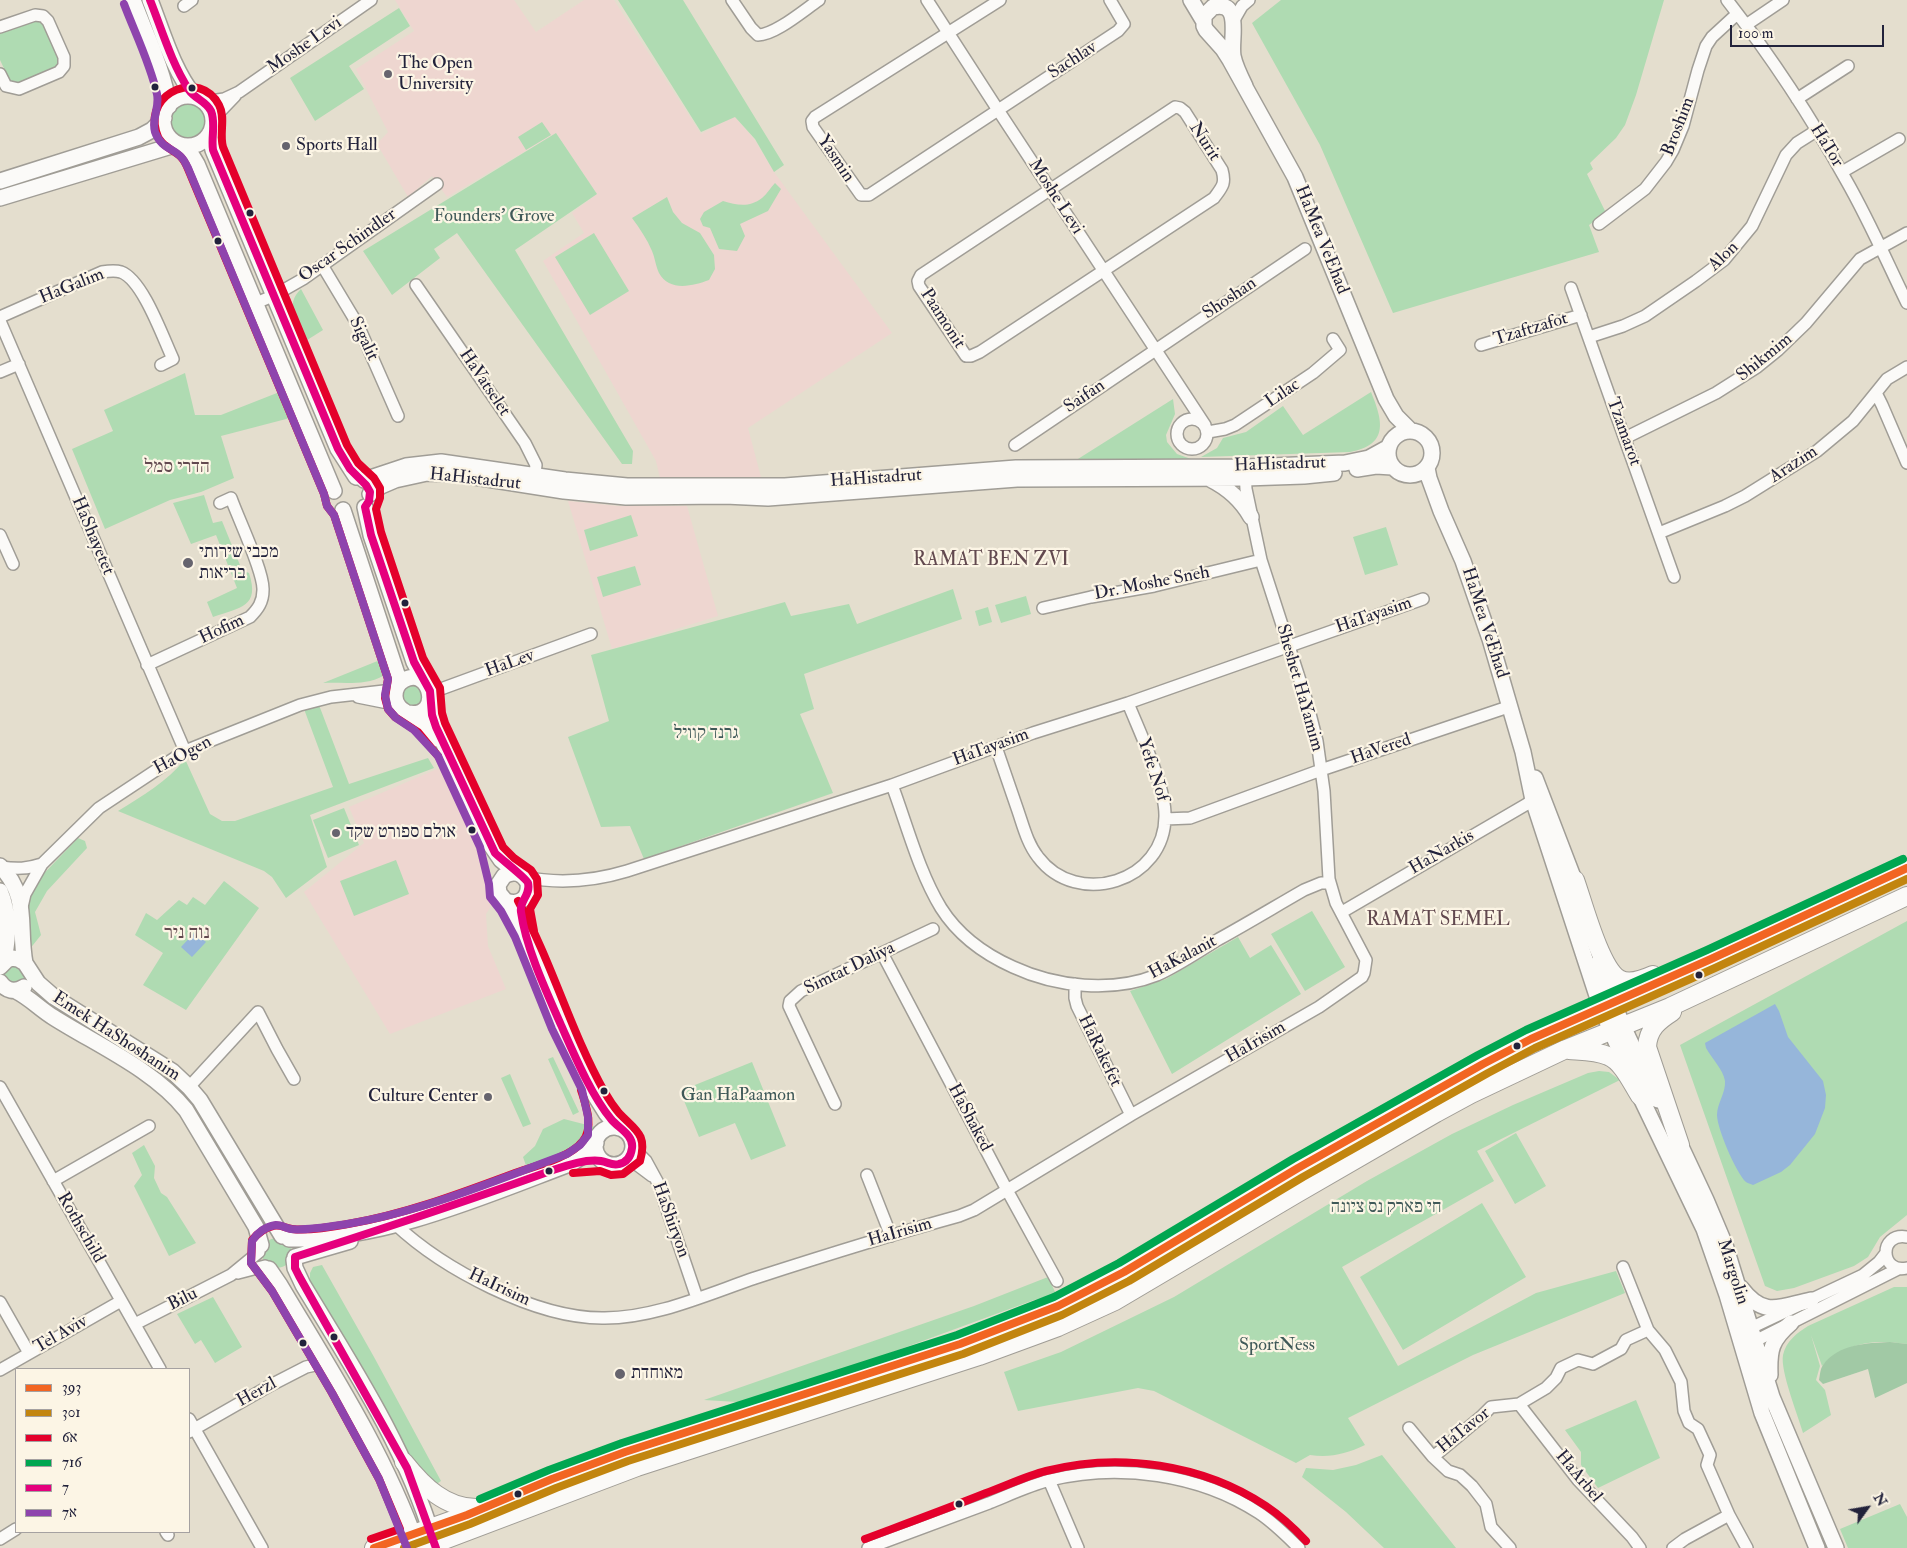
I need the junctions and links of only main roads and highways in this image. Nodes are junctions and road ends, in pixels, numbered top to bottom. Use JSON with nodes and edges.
{"nodes":[{"id":1,"x":1907,"y":868,"type":"edge"},
{"id":2,"x":1575,"y":880,"type":"road end"},
{"id":3,"x":1882,"y":880,"type":"junction"},
{"id":4,"x":1907,"y":896,"type":"edge"},
{"id":5,"x":1714,"y":986,"type":"junction"},
{"id":6,"x":1566,"y":1050,"type":"junction"},
{"id":7,"x":1640,"y":1096,"type":"road end"},
{"id":8,"x":1680,"y":1145,"type":"road end"},
{"id":9,"x":404,"y":1462,"type":"road end"},
{"id":10,"x":484,"y":1508,"type":"junction"},
{"id":11,"x":471,"y":1530,"type":"junction"},
{"id":12,"x":426,"y":1542,"type":"edge"},
{"id":13,"x":374,"y":1548,"type":"edge"},
{"id":14,"x":458,"y":1548,"type":"edge"}],
"edges":[{"from":1,"to":3,"type":"main road"},
{"from":2,"to":3,"type":"main road"},
{"from":3,"to":10,"type":"main road"},
{"from":4,"to":5,"type":"main road"},
{"from":5,"to":6,"type":"main road"},
{"from":5,"to":8,"type":"main road"},
{"from":6,"to":7,"type":"main road"},
{"from":6,"to":11,"type":"main road"},
{"from":9,"to":10,"type":"main road"},
{"from":10,"to":12,"type":"main road"},
{"from":11,"to":12,"type":"main road"},
{"from":11,"to":14,"type":"main road"},
{"from":12,"to":13,"type":"main road"}]}
